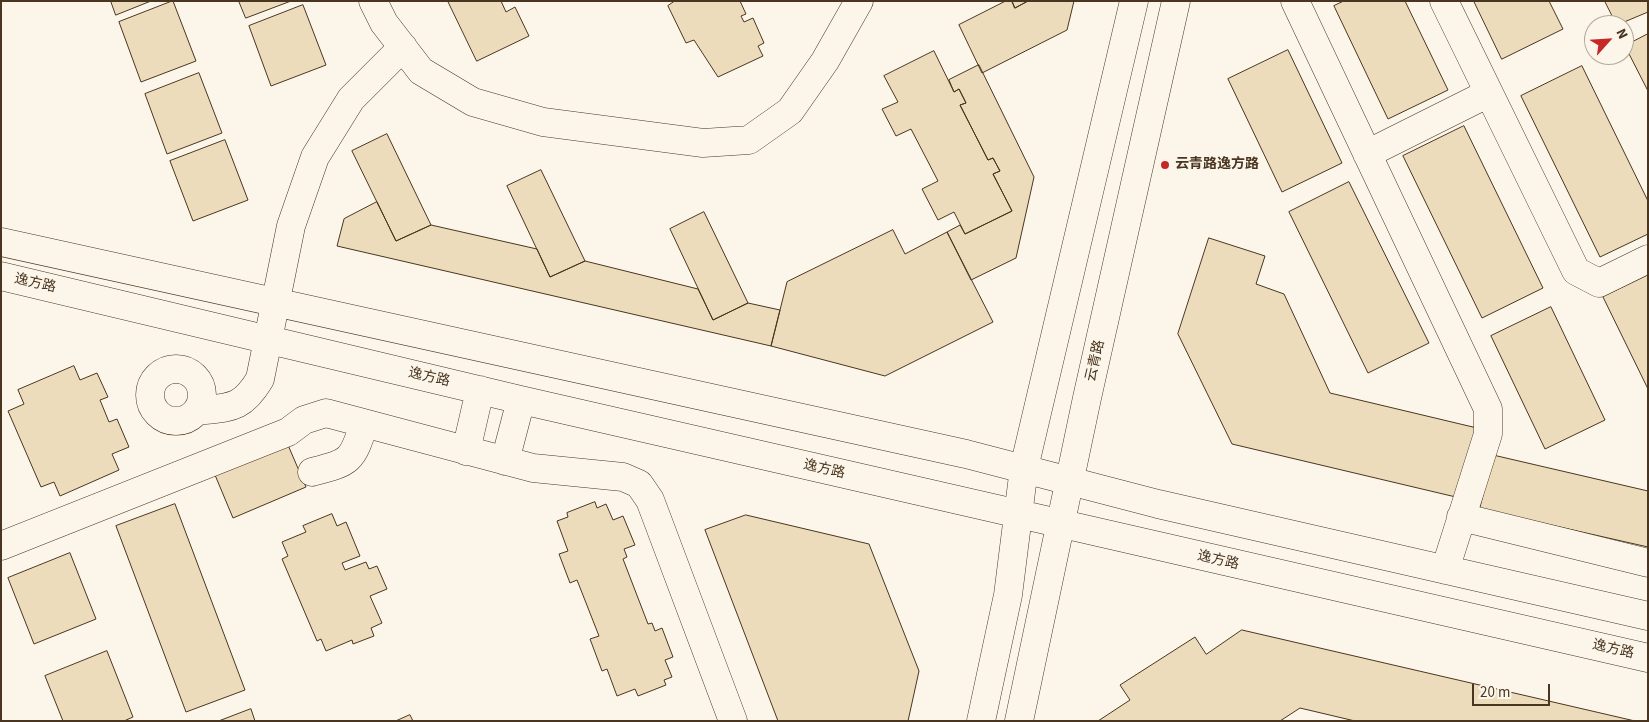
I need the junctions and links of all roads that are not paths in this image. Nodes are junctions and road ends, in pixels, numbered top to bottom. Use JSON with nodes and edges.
{"nodes":[{"id":1,"x":373,"y":1,"type":"edge"},
{"id":2,"x":859,"y":1,"type":"edge"},
{"id":3,"x":1134,"y":1,"type":"edge"},
{"id":4,"x":1176,"y":1,"type":"edge"},
{"id":5,"x":1295,"y":1,"type":"edge"},
{"id":6,"x":1444,"y":1,"type":"edge"},
{"id":7,"x":403,"y":47,"type":"junction"},
{"id":8,"x":1489,"y":93,"type":"junction"},
{"id":9,"x":1367,"y":154,"type":"junction"},
{"id":10,"x":1,"y":242,"type":"edge"},
{"id":11,"x":1648,"y":259,"type":"edge"},
{"id":12,"x":1,"y":276,"type":"edge"},
{"id":13,"x":276,"y":302,"type":"junction"},
{"id":14,"x":269,"y":340,"type":"junction"},
{"id":15,"x":480,"y":390,"type":"junction"},
{"id":16,"x":521,"y":400,"type":"junction"},
{"id":17,"x":198,"y":411,"type":"dead end"},
{"id":18,"x":364,"y":424,"type":"junction"},
{"id":19,"x":466,"y":451,"type":"junction"},
{"id":20,"x":505,"y":461,"type":"junction"},
{"id":21,"x":1024,"y":468,"type":"junction"},
{"id":22,"x":312,"y":472,"type":"dead end"},
{"id":23,"x":1070,"y":480,"type":"junction"},
{"id":24,"x":1018,"y":516,"type":"junction"},
{"id":25,"x":1461,"y":517,"type":"junction"},
{"id":26,"x":1062,"y":525,"type":"junction"},
{"id":27,"x":1,"y":546,"type":"edge"},
{"id":28,"x":1648,"y":563,"type":"edge"},
{"id":29,"x":1445,"y":570,"type":"junction"},
{"id":30,"x":1648,"y":616,"type":"edge"},
{"id":31,"x":1648,"y":658,"type":"edge"},
{"id":32,"x":733,"y":721,"type":"edge"},
{"id":33,"x":982,"y":721,"type":"edge"},
{"id":34,"x":1019,"y":721,"type":"edge"}],
"edges":[{"from":1,"to":7,"type":"street"},
{"from":2,"to":7,"type":"street"},
{"from":3,"to":21,"type":"street"},
{"from":4,"to":23,"type":"street","name":"云青路"},
{"from":5,"to":9,"type":"street"},
{"from":6,"to":8,"type":"street"},
{"from":7,"to":13,"type":"street"},
{"from":8,"to":9,"type":"street"},
{"from":8,"to":11,"type":"street"},
{"from":9,"to":25,"type":"street"},
{"from":10,"to":13,"type":"street"},
{"from":12,"to":14,"type":"street","name":"逸方路"},
{"from":13,"to":14,"type":"street"},
{"from":13,"to":21,"type":"street"},
{"from":14,"to":15,"type":"street","name":"逸方路"},
{"from":14,"to":17,"type":"street"},
{"from":15,"to":16,"type":"street","name":"逸方路"},
{"from":15,"to":19,"type":"street"},
{"from":16,"to":20,"type":"street"},
{"from":16,"to":24,"type":"street","name":"逸方路"},
{"from":18,"to":19,"type":"street"},
{"from":18,"to":22,"type":"street"},
{"from":18,"to":27,"type":"street"},
{"from":19,"to":20,"type":"street"},
{"from":20,"to":32,"type":"street"},
{"from":21,"to":23,"type":"street"},
{"from":21,"to":24,"type":"street"},
{"from":23,"to":26,"type":"street","name":"云青路"},
{"from":23,"to":29,"type":"street"},
{"from":24,"to":26,"type":"street","name":"逸方路"},
{"from":24,"to":33,"type":"street"},
{"from":25,"to":28,"type":"street"},
{"from":25,"to":29,"type":"street"},
{"from":26,"to":31,"type":"street","name":"逸方路"},
{"from":26,"to":34,"type":"street","name":"云青路"},
{"from":29,"to":30,"type":"street"}]}
